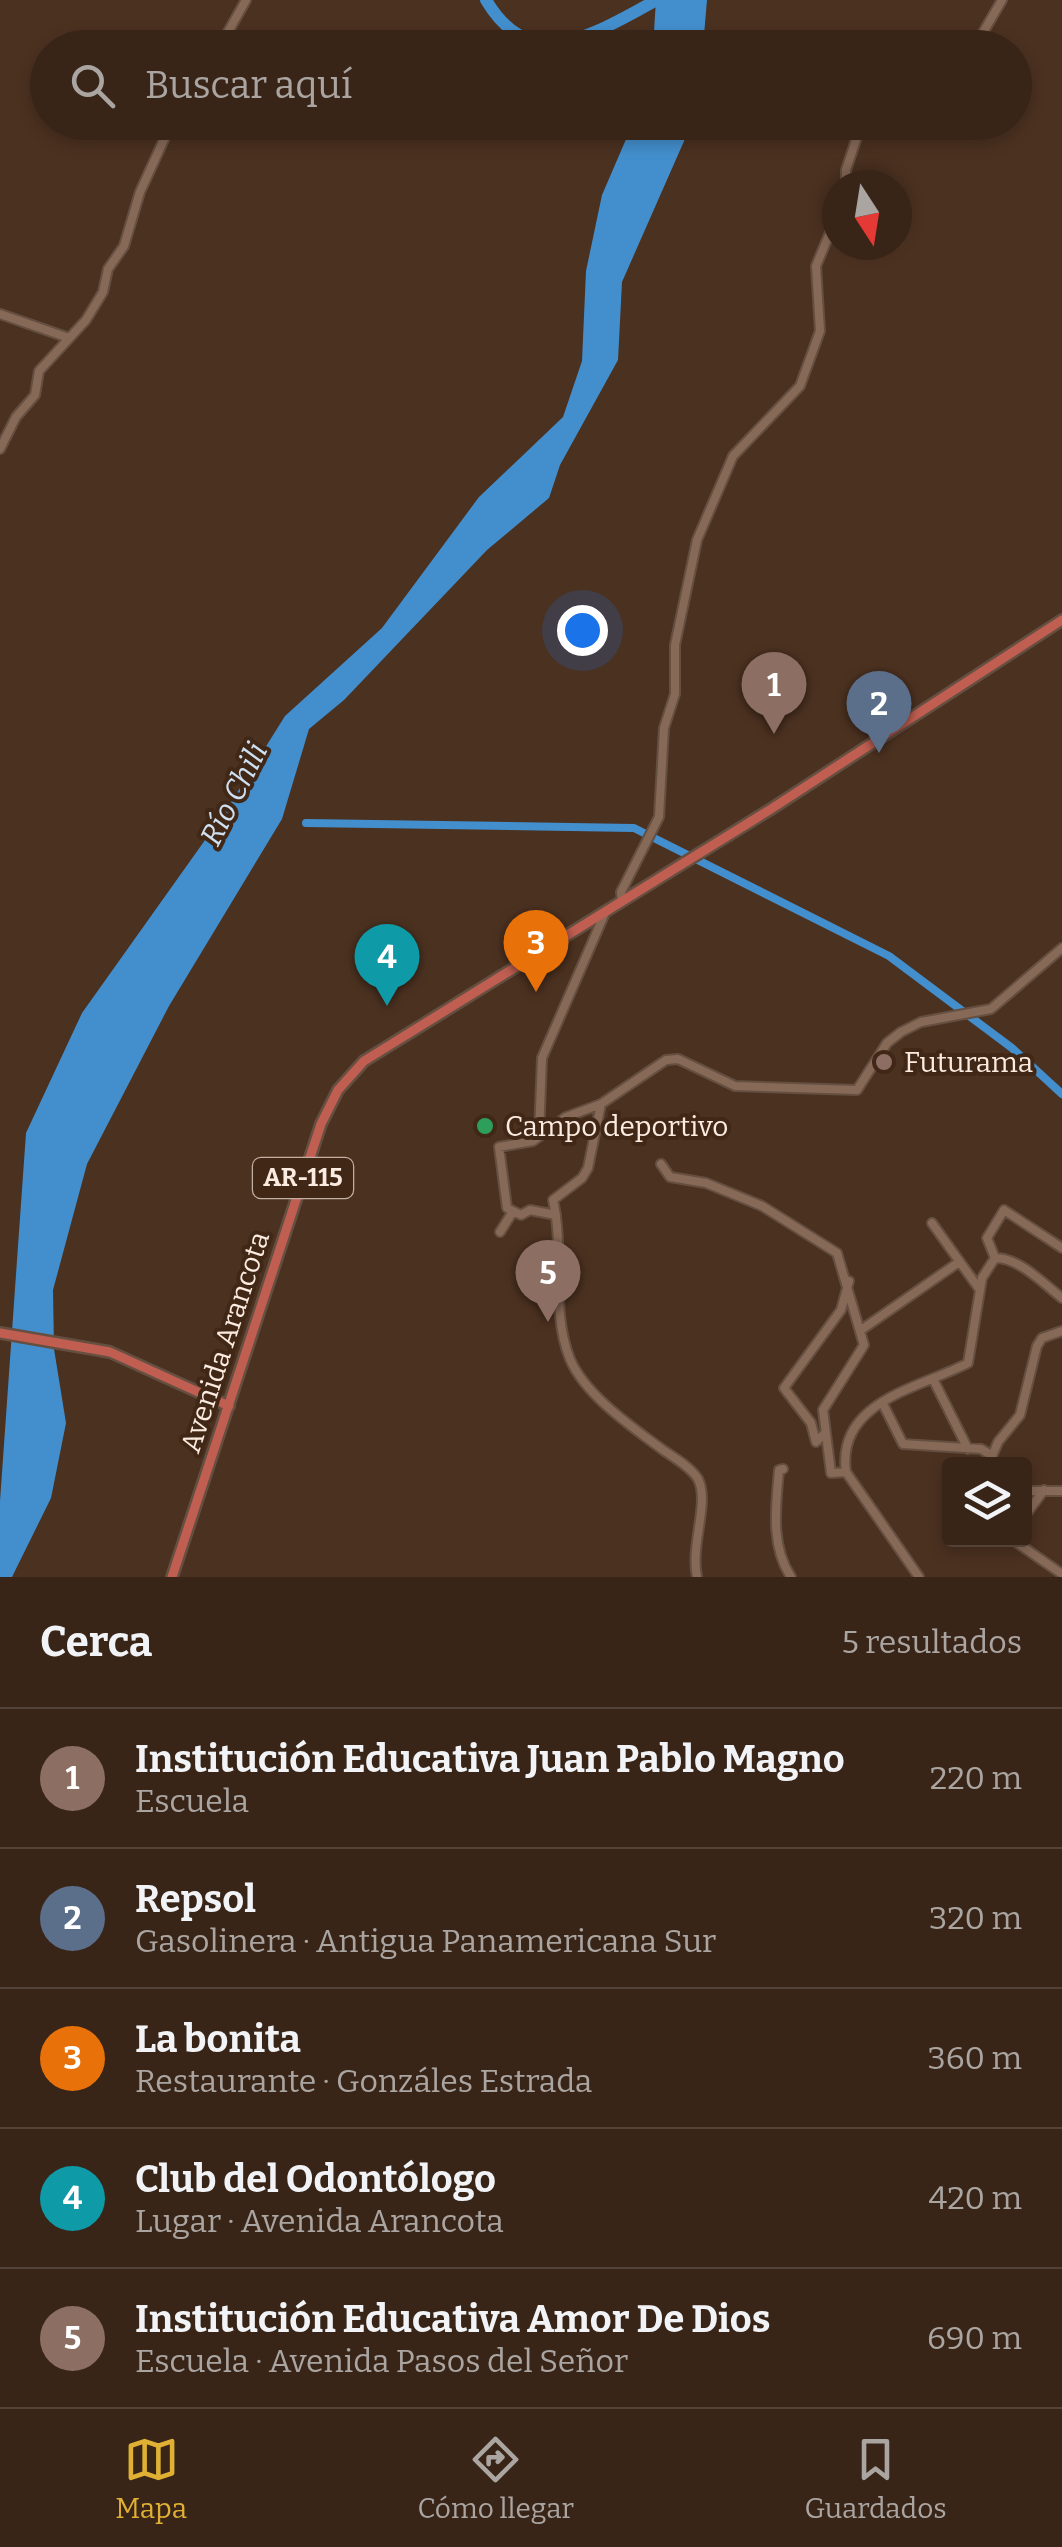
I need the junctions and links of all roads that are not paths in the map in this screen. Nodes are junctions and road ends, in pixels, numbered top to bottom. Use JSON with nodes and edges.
{"nodes":[{"id":1,"x":246,"y":0,"type":"edge"},
{"id":2,"x":1002,"y":0,"type":"edge"},
{"id":3,"x":229,"y":30,"type":"edge"},
{"id":4,"x":984,"y":30,"type":"edge"},
{"id":5,"x":164,"y":140,"type":"edge"},
{"id":6,"x":856,"y":140,"type":"edge"},
{"id":7,"x":846,"y":170,"type":"edge"},
{"id":8,"x":822,"y":252,"type":"edge"},
{"id":9,"x":0,"y":314,"type":"edge"},
{"id":10,"x":69,"y":338,"type":"junction"},
{"id":11,"x":0,"y":449,"type":"edge"},
{"id":12,"x":1062,"y":620,"type":"edge"},
{"id":13,"x":622,"y":901,"type":"junction"},
{"id":14,"x":607,"y":910,"type":"junction"},
{"id":15,"x":576,"y":929,"type":"junction"},
{"id":16,"x":593,"y":934,"type":"junction"},
{"id":17,"x":1062,"y":948,"type":"edge"},
{"id":18,"x":601,"y":1104,"type":"junction"},
{"id":19,"x":539,"y":1135,"type":"junction"},
{"id":20,"x":661,"y":1164,"type":"dead end"},
{"id":21,"x":512,"y":1213,"type":"junction"},
{"id":22,"x":556,"y":1216,"type":"junction"},
{"id":23,"x":932,"y":1223,"type":"dead end"},
{"id":24,"x":500,"y":1232,"type":"dead end"},
{"id":25,"x":1062,"y":1248,"type":"edge"},
{"id":26,"x":995,"y":1258,"type":"junction"},
{"id":27,"x":959,"y":1262,"type":"junction"},
{"id":28,"x":848,"y":1281,"type":"junction"},
{"id":29,"x":980,"y":1290,"type":"junction"},
{"id":30,"x":1062,"y":1298,"type":"edge"},
{"id":31,"x":862,"y":1330,"type":"junction"},
{"id":32,"x":1062,"y":1331,"type":"edge"},
{"id":33,"x":4,"y":1333,"type":"edge"},
{"id":34,"x":933,"y":1379,"type":"junction"},
{"id":35,"x":882,"y":1402,"type":"junction"},
{"id":36,"x":229,"y":1406,"type":"junction"},
{"id":37,"x":824,"y":1434,"type":"junction"},
{"id":38,"x":968,"y":1449,"type":"junction"},
{"id":39,"x":988,"y":1457,"type":"edge"},
{"id":40,"x":992,"y":1457,"type":"edge"},
{"id":41,"x":783,"y":1469,"type":"dead end"},
{"id":42,"x":846,"y":1472,"type":"junction"},
{"id":43,"x":1044,"y":1490,"type":"junction"},
{"id":44,"x":1032,"y":1491,"type":"edge"},
{"id":45,"x":1062,"y":1491,"type":"edge"},
{"id":46,"x":1032,"y":1506,"type":"edge"},
{"id":47,"x":1023,"y":1547,"type":"edge"},
{"id":48,"x":1062,"y":1574,"type":"edge"},
{"id":49,"x":172,"y":1577,"type":"edge"},
{"id":50,"x":697,"y":1577,"type":"edge"},
{"id":51,"x":792,"y":1577,"type":"edge"},
{"id":52,"x":919,"y":1577,"type":"edge"}],
"edges":[{"from":1,"to":3,"type":"street"},
{"from":2,"to":4,"type":"street"},
{"from":5,"to":10,"type":"street"},
{"from":6,"to":7,"type":"street"},
{"from":8,"to":13,"type":"street"},
{"from":9,"to":10,"type":"street"},
{"from":10,"to":11,"type":"street"},
{"from":12,"to":13,"type":"main road","number":"AR-115"},
{"from":13,"to":14,"type":"main road","number":"AR-115"},
{"from":14,"to":15,"type":"main road","name":"Avenida Arancota","number":"AR-115"},
{"from":14,"to":16,"type":"street"},
{"from":15,"to":16,"type":"main road"},
{"from":15,"to":36,"type":"main road","name":"Avenida Arancota","number":"AR-115"},
{"from":16,"to":19,"type":"street"},
{"from":17,"to":18,"type":"street"},
{"from":18,"to":19,"type":"street"},
{"from":18,"to":22,"type":"street"},
{"from":19,"to":21,"type":"street"},
{"from":20,"to":28,"type":"street"},
{"from":21,"to":22,"type":"street"},
{"from":21,"to":24,"type":"street"},
{"from":22,"to":50,"type":"street"},
{"from":23,"to":27,"type":"street"},
{"from":25,"to":26,"type":"street"},
{"from":26,"to":29,"type":"street"},
{"from":26,"to":30,"type":"street"},
{"from":27,"to":29,"type":"street"},
{"from":27,"to":31,"type":"street"},
{"from":28,"to":31,"type":"street"},
{"from":28,"to":37,"type":"street"},
{"from":29,"to":34,"type":"street"},
{"from":31,"to":37,"type":"street"},
{"from":32,"to":40,"type":"street"},
{"from":33,"to":36,"type":"main road"},
{"from":34,"to":35,"type":"street"},
{"from":34,"to":38,"type":"street"},
{"from":35,"to":38,"type":"street"},
{"from":35,"to":42,"type":"street"},
{"from":36,"to":49,"type":"main road","name":"Avenida Arancota","number":"AR-115"},
{"from":37,"to":42,"type":"street"},
{"from":38,"to":39,"type":"street"},
{"from":41,"to":51,"type":"street"},
{"from":42,"to":52,"type":"street"},
{"from":43,"to":44,"type":"street"},
{"from":43,"to":45,"type":"street"},
{"from":43,"to":46,"type":"street"},
{"from":47,"to":48,"type":"street"}]}
